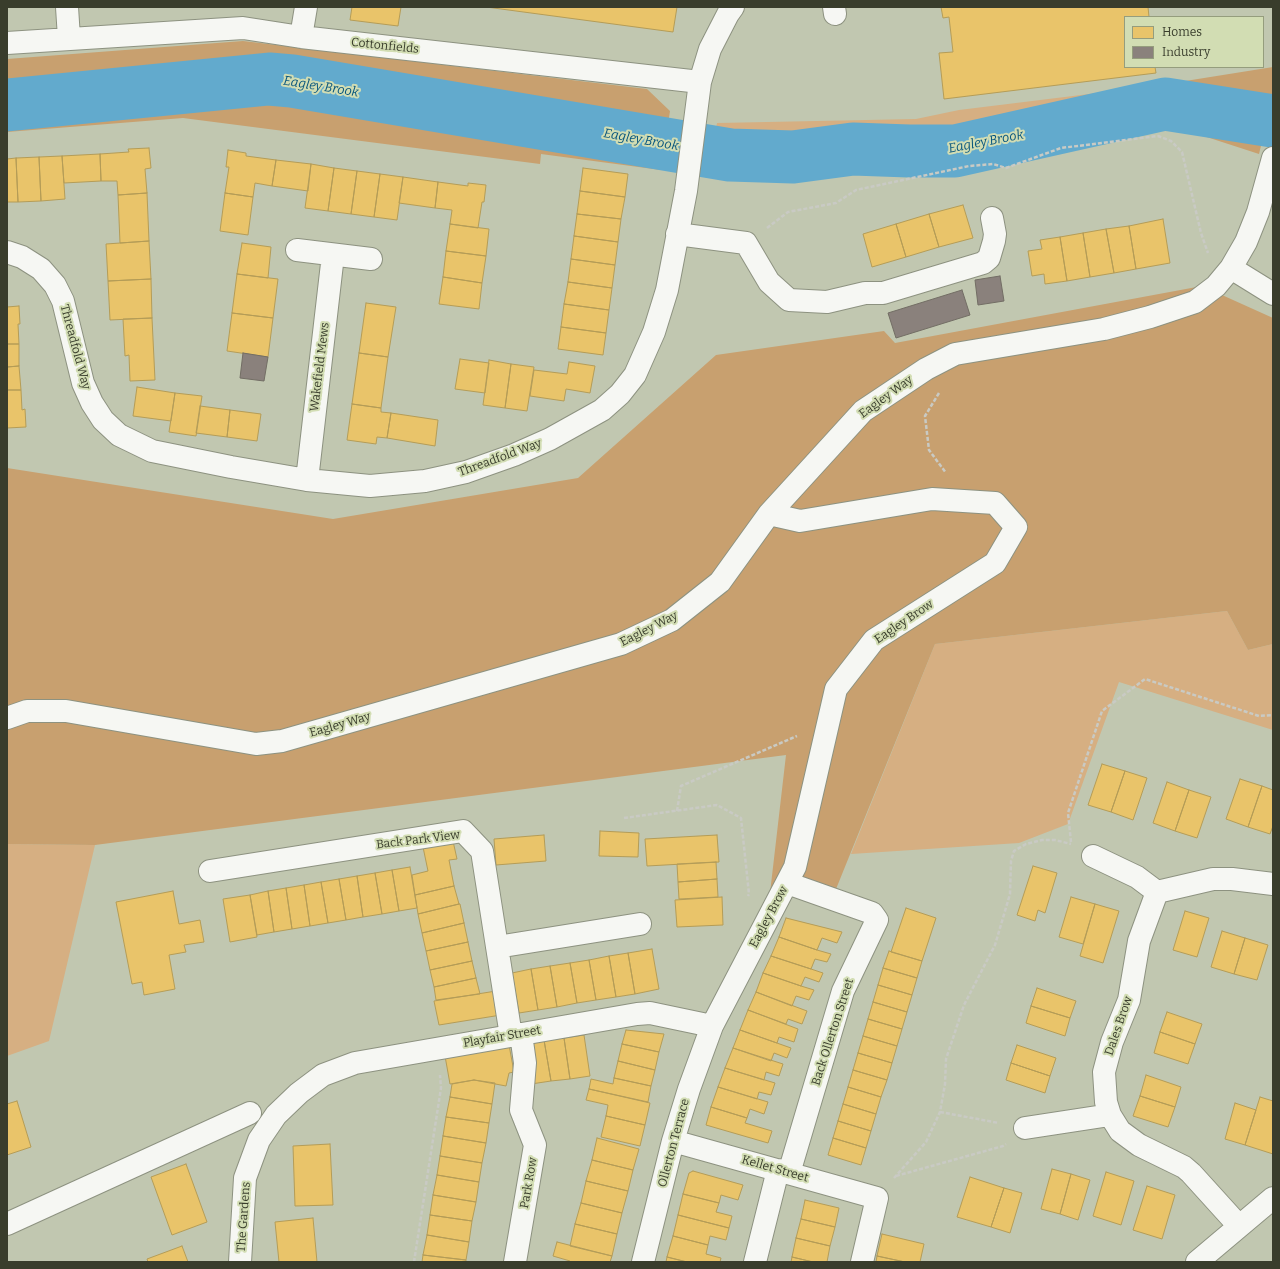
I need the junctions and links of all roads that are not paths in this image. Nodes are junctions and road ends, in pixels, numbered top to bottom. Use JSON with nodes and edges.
{"nodes":[{"id":1,"x":67,"y":7,"type":"edge"},
{"id":2,"x":306,"y":7,"type":"edge"},
{"id":3,"x":733,"y":7,"type":"edge"},
{"id":4,"x":301,"y":37,"type":"junction"},
{"id":5,"x":68,"y":38,"type":"junction"},
{"id":6,"x":7,"y":43,"type":"edge"},
{"id":7,"x":700,"y":82,"type":"junction"},
{"id":8,"x":1271,"y":165,"type":"edge"},
{"id":9,"x":1265,"y":213,"type":"edge"},
{"id":10,"x":992,"y":218,"type":"dead end"},
{"id":11,"x":678,"y":234,"type":"junction"},
{"id":12,"x":297,"y":250,"type":"dead end"},
{"id":13,"x":7,"y":252,"type":"edge"},
{"id":14,"x":333,"y":255,"type":"junction"},
{"id":15,"x":371,"y":259,"type":"dead end"},
{"id":16,"x":1231,"y":268,"type":"junction"},
{"id":17,"x":1273,"y":294,"type":"edge"},
{"id":18,"x":307,"y":480,"type":"junction"},
{"id":19,"x":769,"y":514,"type":"junction"},
{"id":20,"x":7,"y":718,"type":"edge"},
{"id":21,"x":1093,"y":856,"type":"road end"},
{"id":22,"x":210,"y":871,"type":"dead end"},
{"id":23,"x":787,"y":883,"type":"junction"},
{"id":24,"x":1273,"y":884,"type":"edge"},
{"id":25,"x":1157,"y":892,"type":"junction"},
{"id":26,"x":640,"y":924,"type":"dead end"},
{"id":27,"x":497,"y":947,"type":"junction"},
{"id":28,"x":712,"y":1026,"type":"junction"},
{"id":29,"x":516,"y":1035,"type":"junction"},
{"id":30,"x":299,"y":1093,"type":"joint"},
{"id":31,"x":250,"y":1113,"type":"dead end"},
{"id":32,"x":1110,"y":1115,"type":"junction"},
{"id":33,"x":1025,"y":1128,"type":"road end"},
{"id":34,"x":673,"y":1141,"type":"junction"},
{"id":35,"x":784,"y":1172,"type":"junction"},
{"id":36,"x":1273,"y":1198,"type":"edge"},
{"id":37,"x":7,"y":1224,"type":"edge"},
{"id":38,"x":1239,"y":1226,"type":"junction"},
{"id":39,"x":240,"y":1262,"type":"edge"},
{"id":40,"x":515,"y":1262,"type":"edge"},
{"id":41,"x":643,"y":1262,"type":"edge"},
{"id":42,"x":755,"y":1262,"type":"edge"},
{"id":43,"x":862,"y":1262,"type":"edge"},
{"id":44,"x":1197,"y":1262,"type":"edge"}],
"edges":[{"from":1,"to":5,"type":"street"},
{"from":2,"to":4,"type":"street"},
{"from":3,"to":7,"type":"street","name":"Threadfold Way"},
{"from":4,"to":5,"type":"street","name":"Cottonfields"},
{"from":4,"to":7,"type":"street","name":"Cottonfields"},
{"from":5,"to":6,"type":"street","name":"Cottonfields"},
{"from":7,"to":11,"type":"street","name":"Threadfold Way"},
{"from":8,"to":9,"type":"street","name":"Eagley Way"},
{"from":9,"to":16,"type":"street","name":"Eagley Way"},
{"from":10,"to":11,"type":"street"},
{"from":11,"to":18,"type":"street","name":"Threadfold Way"},
{"from":12,"to":14,"type":"street"},
{"from":13,"to":18,"type":"street","name":"Threadfold Way"},
{"from":14,"to":15,"type":"street"},
{"from":14,"to":18,"type":"street","name":"Wakefield Mews"},
{"from":16,"to":17,"type":"street"},
{"from":16,"to":19,"type":"street","name":"Eagley Way"},
{"from":19,"to":20,"type":"street","name":"Eagley Way"},
{"from":19,"to":23,"type":"street","name":"Eagley Brow"},
{"from":21,"to":25,"type":"street"},
{"from":22,"to":27,"type":"street","name":"Back Park View"},
{"from":23,"to":28,"type":"street","name":"Eagley Brow"},
{"from":23,"to":35,"type":"street","name":"Back Ollerton Street"},
{"from":24,"to":25,"type":"street"},
{"from":25,"to":32,"type":"street","name":"Dales Brow"},
{"from":26,"to":27,"type":"street"},
{"from":27,"to":29,"type":"street","name":"Back Park View"},
{"from":28,"to":29,"type":"street","name":"Playfair Street"},
{"from":28,"to":34,"type":"street","name":"Ollerton Terrace"},
{"from":29,"to":30,"type":"street","name":"Playfair Street"},
{"from":29,"to":40,"type":"street","name":"Park Row"},
{"from":30,"to":39,"type":"street","name":"The Gardens"},
{"from":31,"to":37,"type":"street"},
{"from":32,"to":33,"type":"street"},
{"from":32,"to":38,"type":"street","name":"Dales Brow"},
{"from":34,"to":35,"type":"street","name":"Kellet Street"},
{"from":34,"to":41,"type":"street","name":"Ollerton Terrace"},
{"from":35,"to":42,"type":"street","name":"Back Ollerton Street"},
{"from":35,"to":43,"type":"street","name":"Kellet Street"},
{"from":36,"to":38,"type":"street"},
{"from":38,"to":44,"type":"street"}]}
